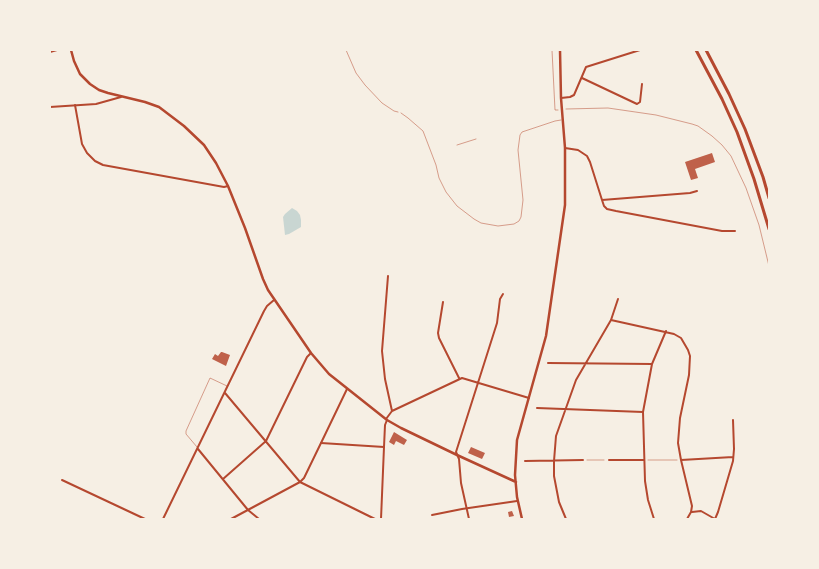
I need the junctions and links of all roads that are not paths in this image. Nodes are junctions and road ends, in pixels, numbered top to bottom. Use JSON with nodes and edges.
{"nodes":[{"id":1,"x":57,"y":50,"type":"edge"},
{"id":2,"x":70,"y":50,"type":"edge"},
{"id":3,"x":560,"y":50,"type":"edge"},
{"id":4,"x":640,"y":50,"type":"edge"},
{"id":5,"x":696,"y":50,"type":"edge"},
{"id":6,"x":706,"y":50,"type":"edge"},
{"id":7,"x":50,"y":52,"type":"edge"},
{"id":8,"x":582,"y":78,"type":"junction"},
{"id":9,"x":642,"y":84,"type":"dead end"},
{"id":10,"x":121,"y":97,"type":"junction"},
{"id":11,"x":561,"y":98,"type":"junction"},
{"id":12,"x":75,"y":105,"type":"junction"},
{"id":13,"x":50,"y":107,"type":"edge"},
{"id":14,"x":401,"y":113,"type":"road end"},
{"id":15,"x":563,"y":120,"type":"junction"},
{"id":16,"x":565,"y":148,"type":"junction"},
{"id":17,"x":228,"y":186,"type":"junction"},
{"id":18,"x":697,"y":191,"type":"dead end"},
{"id":19,"x":769,"y":198,"type":"edge"},
{"id":20,"x":602,"y":200,"type":"junction"},
{"id":21,"x":769,"y":229,"type":"edge"},
{"id":22,"x":735,"y":231,"type":"dead end"},
{"id":23,"x":388,"y":276,"type":"dead end"},
{"id":24,"x":503,"y":294,"type":"dead end"},
{"id":25,"x":618,"y":299,"type":"dead end"},
{"id":26,"x":274,"y":300,"type":"junction"},
{"id":27,"x":443,"y":302,"type":"dead end"},
{"id":28,"x":611,"y":320,"type":"junction"},
{"id":29,"x":666,"y":331,"type":"junction"},
{"id":30,"x":311,"y":353,"type":"junction"},
{"id":31,"x":548,"y":363,"type":"dead end"},
{"id":32,"x":585,"y":363,"type":"junction"},
{"id":33,"x":652,"y":364,"type":"junction"},
{"id":34,"x":459,"y":378,"type":"junction"},
{"id":35,"x":478,"y":382,"type":"junction"},
{"id":36,"x":228,"y":387,"type":"junction"},
{"id":37,"x":348,"y":389,"type":"junction"},
{"id":38,"x":225,"y":393,"type":"junction"},
{"id":39,"x":529,"y":398,"type":"junction"},
{"id":40,"x":537,"y":408,"type":"dead end"},
{"id":41,"x":565,"y":408,"type":"junction"},
{"id":42,"x":392,"y":412,"type":"junction"},
{"id":43,"x":643,"y":412,"type":"junction"},
{"id":44,"x":386,"y":420,"type":"junction"},
{"id":45,"x":733,"y":420,"type":"dead end"},
{"id":46,"x":266,"y":441,"type":"junction"},
{"id":47,"x":321,"y":444,"type":"junction"},
{"id":48,"x":384,"y":447,"type":"junction"},
{"id":49,"x":198,"y":449,"type":"junction"},
{"id":50,"x":457,"y":455,"type":"junction"},
{"id":51,"x":734,"y":457,"type":"junction"},
{"id":52,"x":583,"y":460,"type":"road end"},
{"id":53,"x":609,"y":460,"type":"road end"},
{"id":54,"x":644,"y":460,"type":"junction"},
{"id":55,"x":681,"y":460,"type":"junction"},
{"id":56,"x":525,"y":461,"type":"dead end"},
{"id":57,"x":554,"y":461,"type":"junction"},
{"id":58,"x":224,"y":479,"type":"junction"},
{"id":59,"x":62,"y":480,"type":"dead end"},
{"id":60,"x":300,"y":482,"type":"junction"},
{"id":61,"x":516,"y":482,"type":"junction"},
{"id":62,"x":517,"y":502,"type":"junction"},
{"id":63,"x":248,"y":510,"type":"junction"},
{"id":64,"x":467,"y":510,"type":"junction"},
{"id":65,"x":691,"y":512,"type":"junction"},
{"id":66,"x":432,"y":515,"type":"dead end"},
{"id":67,"x":145,"y":519,"type":"edge"},
{"id":68,"x":163,"y":519,"type":"edge"},
{"id":69,"x":231,"y":519,"type":"edge"},
{"id":70,"x":259,"y":519,"type":"edge"},
{"id":71,"x":375,"y":519,"type":"edge"},
{"id":72,"x":381,"y":519,"type":"edge"},
{"id":73,"x":468,"y":519,"type":"edge"},
{"id":74,"x":522,"y":519,"type":"edge"},
{"id":75,"x":566,"y":519,"type":"edge"},
{"id":76,"x":654,"y":519,"type":"edge"},
{"id":77,"x":687,"y":519,"type":"edge"},
{"id":78,"x":715,"y":519,"type":"edge"}],
"edges":[{"from":1,"to":7,"type":"street"},
{"from":2,"to":10,"type":"main road"},
{"from":3,"to":11,"type":"main road"},
{"from":4,"to":8,"type":"street"},
{"from":5,"to":21,"type":"highway"},
{"from":6,"to":19,"type":"highway"},
{"from":8,"to":9,"type":"street"},
{"from":8,"to":11,"type":"street"},
{"from":10,"to":12,"type":"street"},
{"from":10,"to":17,"type":"main road"},
{"from":11,"to":15,"type":"main road"},
{"from":12,"to":13,"type":"street"},
{"from":12,"to":17,"type":"street"},
{"from":14,"to":15,"type":"lane"},
{"from":15,"to":16,"type":"main road"},
{"from":16,"to":20,"type":"street"},
{"from":16,"to":39,"type":"main road"},
{"from":17,"to":26,"type":"main road"},
{"from":18,"to":20,"type":"street"},
{"from":20,"to":22,"type":"street"},
{"from":23,"to":42,"type":"street"},
{"from":24,"to":35,"type":"street"},
{"from":25,"to":28,"type":"street"},
{"from":26,"to":30,"type":"main road"},
{"from":26,"to":36,"type":"street"},
{"from":27,"to":34,"type":"street"},
{"from":28,"to":29,"type":"street"},
{"from":28,"to":32,"type":"street"},
{"from":29,"to":33,"type":"street"},
{"from":29,"to":55,"type":"street"},
{"from":30,"to":37,"type":"main road"},
{"from":30,"to":46,"type":"street"},
{"from":31,"to":32,"type":"street"},
{"from":32,"to":33,"type":"street"},
{"from":32,"to":41,"type":"street"},
{"from":33,"to":43,"type":"street"},
{"from":34,"to":35,"type":"street"},
{"from":34,"to":42,"type":"street"},
{"from":35,"to":39,"type":"street"},
{"from":35,"to":50,"type":"street"},
{"from":36,"to":38,"type":"street"},
{"from":36,"to":49,"type":"lane"},
{"from":37,"to":44,"type":"main road"},
{"from":37,"to":47,"type":"street"},
{"from":38,"to":46,"type":"street"},
{"from":38,"to":49,"type":"street"},
{"from":39,"to":61,"type":"main road"},
{"from":40,"to":41,"type":"street"},
{"from":41,"to":43,"type":"street"},
{"from":41,"to":57,"type":"street"},
{"from":42,"to":44,"type":"street"},
{"from":43,"to":54,"type":"street"},
{"from":44,"to":48,"type":"street"},
{"from":44,"to":50,"type":"main road"},
{"from":45,"to":51,"type":"street"},
{"from":46,"to":58,"type":"street"},
{"from":46,"to":60,"type":"street"},
{"from":47,"to":48,"type":"street"},
{"from":47,"to":60,"type":"street"},
{"from":48,"to":72,"type":"street"},
{"from":49,"to":58,"type":"street"},
{"from":49,"to":68,"type":"street"},
{"from":50,"to":61,"type":"main road"},
{"from":50,"to":64,"type":"street"},
{"from":51,"to":55,"type":"street"},
{"from":51,"to":78,"type":"street"},
{"from":52,"to":57,"type":"street"},
{"from":53,"to":54,"type":"street"},
{"from":54,"to":76,"type":"street"},
{"from":55,"to":65,"type":"street"},
{"from":56,"to":57,"type":"street"},
{"from":57,"to":75,"type":"street"},
{"from":58,"to":63,"type":"street"},
{"from":59,"to":67,"type":"street"},
{"from":60,"to":63,"type":"street"},
{"from":60,"to":71,"type":"street"},
{"from":61,"to":62,"type":"main road"},
{"from":62,"to":64,"type":"street"},
{"from":62,"to":74,"type":"main road"},
{"from":63,"to":69,"type":"street"},
{"from":63,"to":70,"type":"street"},
{"from":64,"to":66,"type":"street"},
{"from":64,"to":73,"type":"street"},
{"from":65,"to":77,"type":"street"},
{"from":65,"to":78,"type":"street"}]}
